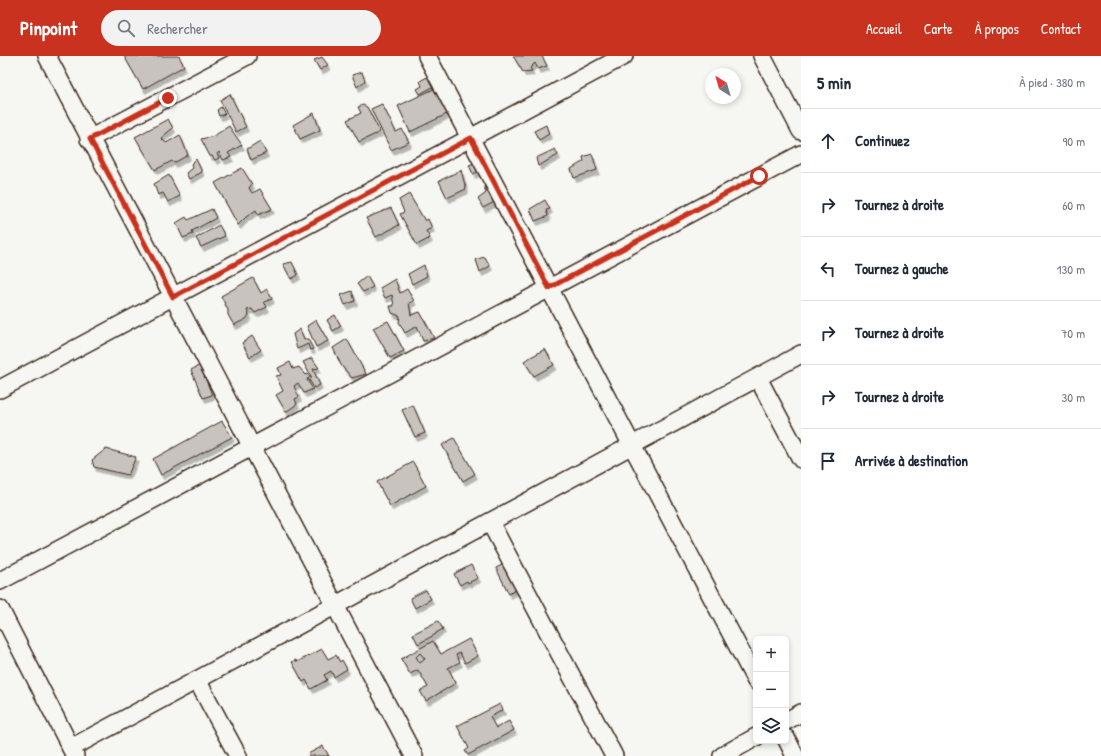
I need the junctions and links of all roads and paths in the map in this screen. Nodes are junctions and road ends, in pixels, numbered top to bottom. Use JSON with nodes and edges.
{"nodes":[{"id":1,"x":47,"y":56,"type":"edge"},
{"id":2,"x":247,"y":56,"type":"edge"},
{"id":3,"x":427,"y":56,"type":"edge"},
{"id":4,"x":624,"y":56,"type":"edge"},
{"id":5,"x":762,"y":56,"type":"edge"},
{"id":6,"x":801,"y":131,"type":"edge"},
{"id":7,"x":471,"y":138,"type":"junction"},
{"id":8,"x":90,"y":139,"type":"junction"},
{"id":9,"x":801,"y":154,"type":"edge"},
{"id":10,"x":549,"y":288,"type":"junction"},
{"id":11,"x":173,"y":297,"type":"junction"},
{"id":12,"x":801,"y":354,"type":"edge"},
{"id":13,"x":758,"y":378,"type":"junction"},
{"id":14,"x":0,"y":389,"type":"edge"},
{"id":15,"x":632,"y":445,"type":"junction"},
{"id":16,"x":252,"y":447,"type":"junction"},
{"id":17,"x":801,"y":459,"type":"edge"},
{"id":18,"x":490,"y":522,"type":"junction"},
{"id":19,"x":0,"y":581,"type":"edge"},
{"id":20,"x":335,"y":606,"type":"junction"},
{"id":21,"x":0,"y":609,"type":"edge"},
{"id":22,"x":753,"y":675,"type":"edge"},
{"id":23,"x":197,"y":680,"type":"junction"},
{"id":24,"x":801,"y":713,"type":"edge"},
{"id":25,"x":789,"y":719,"type":"edge"},
{"id":26,"x":753,"y":739,"type":"edge"},
{"id":27,"x":789,"y":744,"type":"edge"},
{"id":28,"x":73,"y":752,"type":"edge"},
{"id":29,"x":238,"y":756,"type":"edge"},
{"id":30,"x":414,"y":756,"type":"edge"},
{"id":31,"x":614,"y":756,"type":"edge"},
{"id":32,"x":722,"y":756,"type":"edge"},
{"id":33,"x":795,"y":756,"type":"edge"}],
"edges":[{"from":1,"to":8,"type":"street"},
{"from":2,"to":8,"type":"street"},
{"from":3,"to":7,"type":"street"},
{"from":4,"to":7,"type":"street"},
{"from":5,"to":6,"type":"street"},
{"from":7,"to":10,"type":"street"},
{"from":7,"to":11,"type":"street"},
{"from":8,"to":11,"type":"street"},
{"from":9,"to":10,"type":"street"},
{"from":10,"to":15,"type":"street"},
{"from":10,"to":16,"type":"street"},
{"from":11,"to":14,"type":"street"},
{"from":11,"to":16,"type":"street"},
{"from":12,"to":13,"type":"street"},
{"from":13,"to":15,"type":"street"},
{"from":13,"to":17,"type":"street"},
{"from":15,"to":18,"type":"street"},
{"from":15,"to":22,"type":"street"},
{"from":16,"to":19,"type":"street"},
{"from":16,"to":20,"type":"street"},
{"from":18,"to":20,"type":"street"},
{"from":18,"to":31,"type":"street"},
{"from":20,"to":23,"type":"street"},
{"from":20,"to":30,"type":"street"},
{"from":21,"to":28,"type":"street"},
{"from":23,"to":28,"type":"street"},
{"from":23,"to":29,"type":"street"},
{"from":24,"to":25,"type":"street"},
{"from":26,"to":32,"type":"street"},
{"from":27,"to":33,"type":"street"}]}
